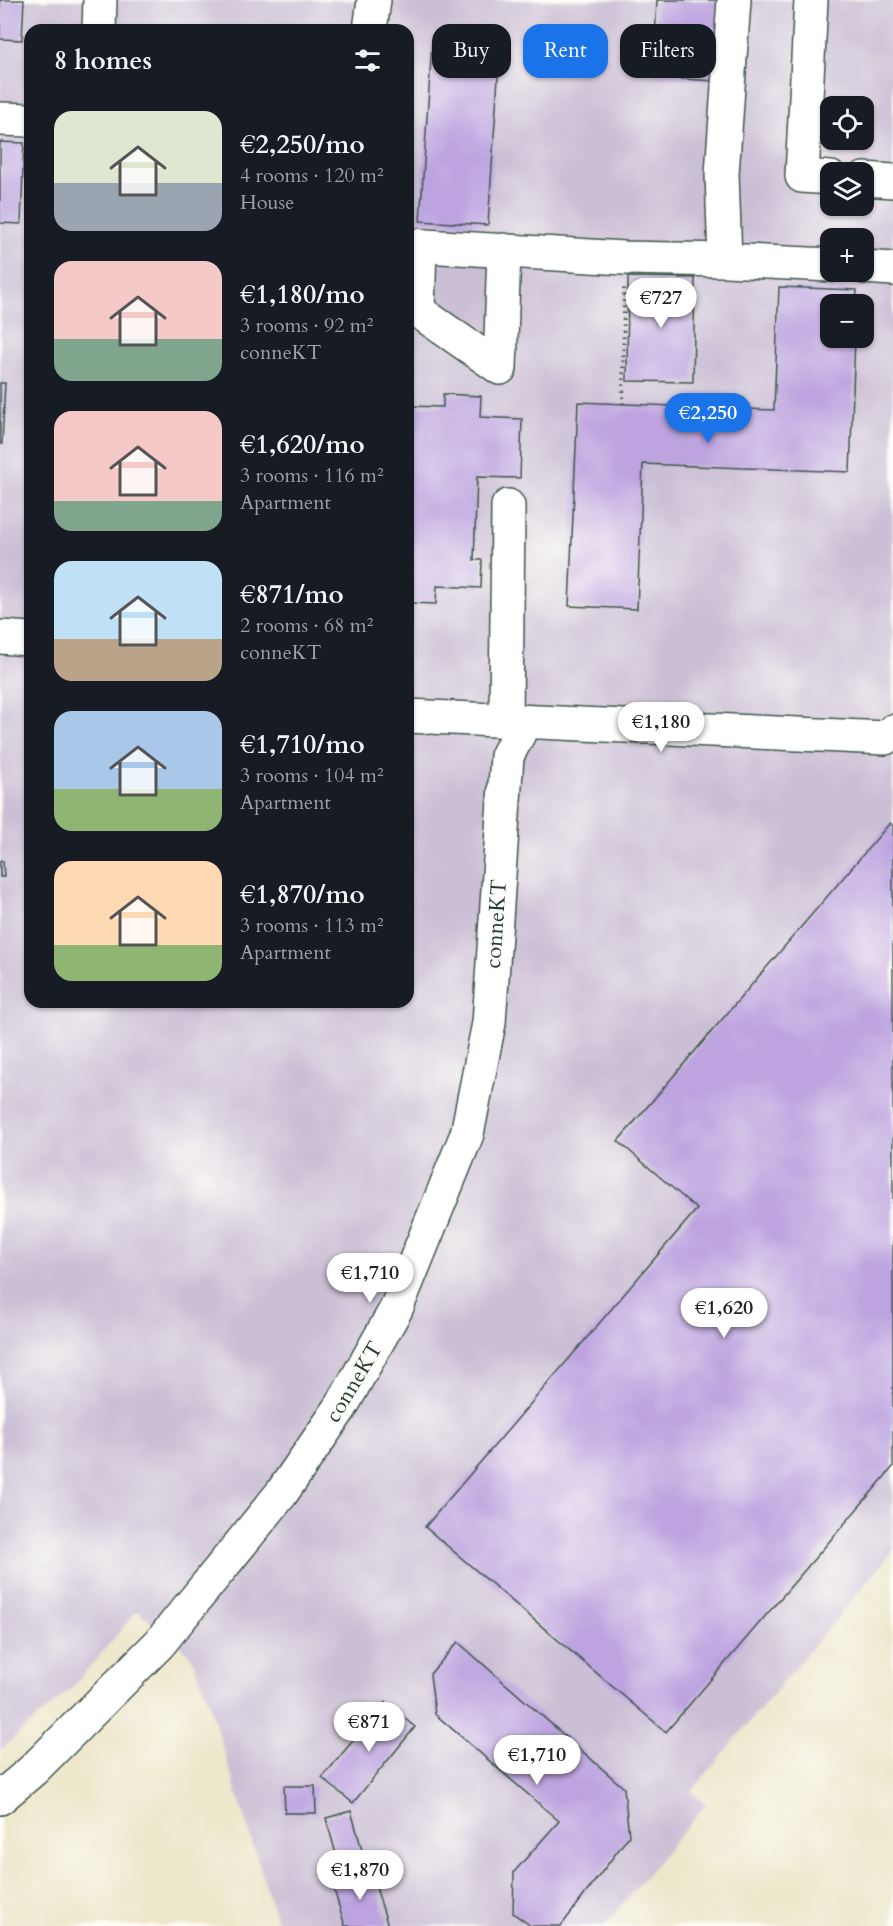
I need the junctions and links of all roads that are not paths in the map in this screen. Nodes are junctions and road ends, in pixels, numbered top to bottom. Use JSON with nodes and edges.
{"nodes":[{"id":1,"x":100,"y":0,"type":"edge"},
{"id":2,"x":374,"y":0,"type":"edge"},
{"id":3,"x":735,"y":0,"type":"edge"},
{"id":4,"x":811,"y":0,"type":"edge"},
{"id":5,"x":99,"y":24,"type":"edge"},
{"id":6,"x":371,"y":24,"type":"edge"},
{"id":7,"x":0,"y":119,"type":"edge"},
{"id":8,"x":24,"y":120,"type":"edge"},
{"id":9,"x":820,"y":177,"type":"edge"},
{"id":10,"x":874,"y":180,"type":"edge"},
{"id":11,"x":893,"y":181,"type":"edge"},
{"id":12,"x":414,"y":245,"type":"edge"},
{"id":13,"x":504,"y":250,"type":"junction"},
{"id":14,"x":725,"y":260,"type":"junction"},
{"id":15,"x":820,"y":264,"type":"edge"},
{"id":16,"x":874,"y":268,"type":"edge"},
{"id":17,"x":893,"y":269,"type":"edge"},
{"id":18,"x":508,"y":506,"type":"dead end"},
{"id":19,"x":0,"y":638,"type":"edge"},
{"id":20,"x":24,"y":639,"type":"edge"},
{"id":21,"x":414,"y":716,"type":"edge"},
{"id":22,"x":516,"y":721,"type":"junction"},
{"id":23,"x":893,"y":731,"type":"edge"},
{"id":24,"x":0,"y":1798,"type":"edge"}],
"edges":[{"from":1,"to":5,"type":"street"},
{"from":2,"to":6,"type":"street"},
{"from":3,"to":14,"type":"street"},
{"from":4,"to":9,"type":"street"},
{"from":7,"to":8,"type":"street"},
{"from":10,"to":11,"type":"street"},
{"from":12,"to":13,"type":"street"},
{"from":12,"to":13,"type":"street"},
{"from":13,"to":14,"type":"street"},
{"from":14,"to":15,"type":"street"},
{"from":16,"to":17,"type":"street"},
{"from":18,"to":22,"type":"street"},
{"from":19,"to":20,"type":"street"},
{"from":21,"to":22,"type":"street"},
{"from":22,"to":23,"type":"street"},
{"from":22,"to":24,"type":"street","name":"conneKT"}]}
